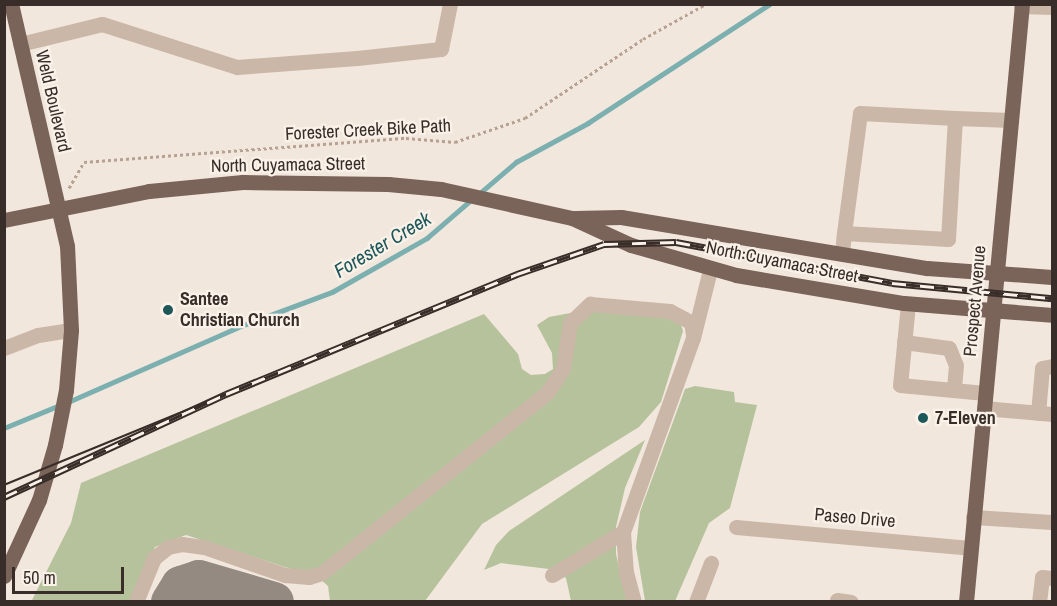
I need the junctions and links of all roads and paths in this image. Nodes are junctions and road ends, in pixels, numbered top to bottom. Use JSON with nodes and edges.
{"nodes":[{"id":1,"x":10,"y":4,"type":"edge"},
{"id":2,"x":450,"y":4,"type":"edge"},
{"id":3,"x":706,"y":4,"type":"edge"},
{"id":4,"x":1021,"y":5,"type":"edge"},
{"id":5,"x":1053,"y":8,"type":"edge"},
{"id":6,"x":20,"y":44,"type":"junction"},
{"id":7,"x":955,"y":118,"type":"junction"},
{"id":8,"x":1011,"y":120,"type":"junction"},
{"id":9,"x":58,"y":207,"type":"junction"},
{"id":10,"x":572,"y":218,"type":"junction"},
{"id":11,"x":4,"y":220,"type":"edge"},
{"id":12,"x":844,"y":233,"type":"junction"},
{"id":13,"x":842,"y":254,"type":"junction"},
{"id":14,"x":710,"y":270,"type":"junction"},
{"id":15,"x":997,"y":273,"type":"junction"},
{"id":16,"x":1053,"y":277,"type":"edge"},
{"id":17,"x":908,"y":304,"type":"junction"},
{"id":18,"x":993,"y":310,"type":"junction"},
{"id":19,"x":1053,"y":315,"type":"edge"},
{"id":20,"x":71,"y":330,"type":"junction"},
{"id":21,"x":693,"y":335,"type":"junction"},
{"id":22,"x":904,"y":342,"type":"junction"},
{"id":23,"x":4,"y":348,"type":"edge"},
{"id":24,"x":1053,"y":366,"type":"edge"},
{"id":25,"x":954,"y":390,"type":"junction"},
{"id":26,"x":985,"y":401,"type":"junction"},
{"id":27,"x":1045,"y":413,"type":"edge"},
{"id":28,"x":974,"y":517,"type":"junction"},
{"id":29,"x":1053,"y":522,"type":"edge"},
{"id":30,"x":736,"y":527,"type":"dead end"},
{"id":31,"x":623,"y":532,"type":"junction"},
{"id":32,"x":970,"y":548,"type":"junction"},
{"id":33,"x":711,"y":564,"type":"dead end"},
{"id":34,"x":552,"y":575,"type":"dead end"},
{"id":35,"x":4,"y":576,"type":"edge"},
{"id":36,"x":1053,"y":578,"type":"edge"},
{"id":37,"x":136,"y":602,"type":"edge"},
{"id":38,"x":634,"y":602,"type":"edge"},
{"id":39,"x":696,"y":602,"type":"edge"},
{"id":40,"x":966,"y":602,"type":"edge"},
{"id":41,"x":1039,"y":602,"type":"edge"}],
"edges":[{"from":1,"to":6,"type":"main road","name":"Weld Boulevard"},
{"from":2,"to":6,"type":"street"},
{"from":3,"to":9,"type":"path","name":"Forester Creek Bike Path"},
{"from":4,"to":5,"type":"street"},
{"from":4,"to":8,"type":"main road","name":"Prospect Avenue"},
{"from":6,"to":9,"type":"main road","name":"Weld Boulevard"},
{"from":7,"to":8,"type":"street"},
{"from":7,"to":12,"type":"street"},
{"from":7,"to":12,"type":"street"},
{"from":8,"to":15,"type":"main road","name":"Prospect Avenue"},
{"from":9,"to":10,"type":"main road","name":"North Cuyamaca Street"},
{"from":9,"to":11,"type":"main road","name":"North Cuyamaca Street"},
{"from":9,"to":20,"type":"main road","name":"Weld Boulevard"},
{"from":10,"to":13,"type":"main road","name":"North Cuyamaca Street"},
{"from":10,"to":14,"type":"main road","name":"North Cuyamaca Street"},
{"from":12,"to":13,"type":"street"},
{"from":13,"to":15,"type":"main road","name":"North Cuyamaca Street"},
{"from":14,"to":17,"type":"main road","name":"North Cuyamaca Street"},
{"from":14,"to":21,"type":"street"},
{"from":15,"to":16,"type":"main road","name":"North Cuyamaca Street"},
{"from":15,"to":18,"type":"main road","name":"Prospect Avenue"},
{"from":17,"to":18,"type":"main road","name":"North Cuyamaca Street"},
{"from":17,"to":22,"type":"street"},
{"from":18,"to":19,"type":"main road","name":"North Cuyamaca Street"},
{"from":18,"to":26,"type":"main road","name":"Prospect Avenue"},
{"from":20,"to":23,"type":"street"},
{"from":20,"to":35,"type":"main road","name":"Weld Boulevard"},
{"from":21,"to":31,"type":"street"},
{"from":21,"to":37,"type":"street"},
{"from":22,"to":25,"type":"street"},
{"from":22,"to":25,"type":"street"},
{"from":24,"to":27,"type":"street"},
{"from":25,"to":26,"type":"street"},
{"from":26,"to":27,"type":"street"},
{"from":26,"to":28,"type":"main road","name":"Prospect Avenue"},
{"from":28,"to":29,"type":"street"},
{"from":28,"to":32,"type":"main road","name":"Prospect Avenue"},
{"from":30,"to":32,"type":"street","name":"Paseo Drive"},
{"from":31,"to":34,"type":"street"},
{"from":31,"to":38,"type":"street"},
{"from":32,"to":40,"type":"main road","name":"Prospect Avenue"},
{"from":33,"to":39,"type":"street"},
{"from":36,"to":41,"type":"street"}]}
